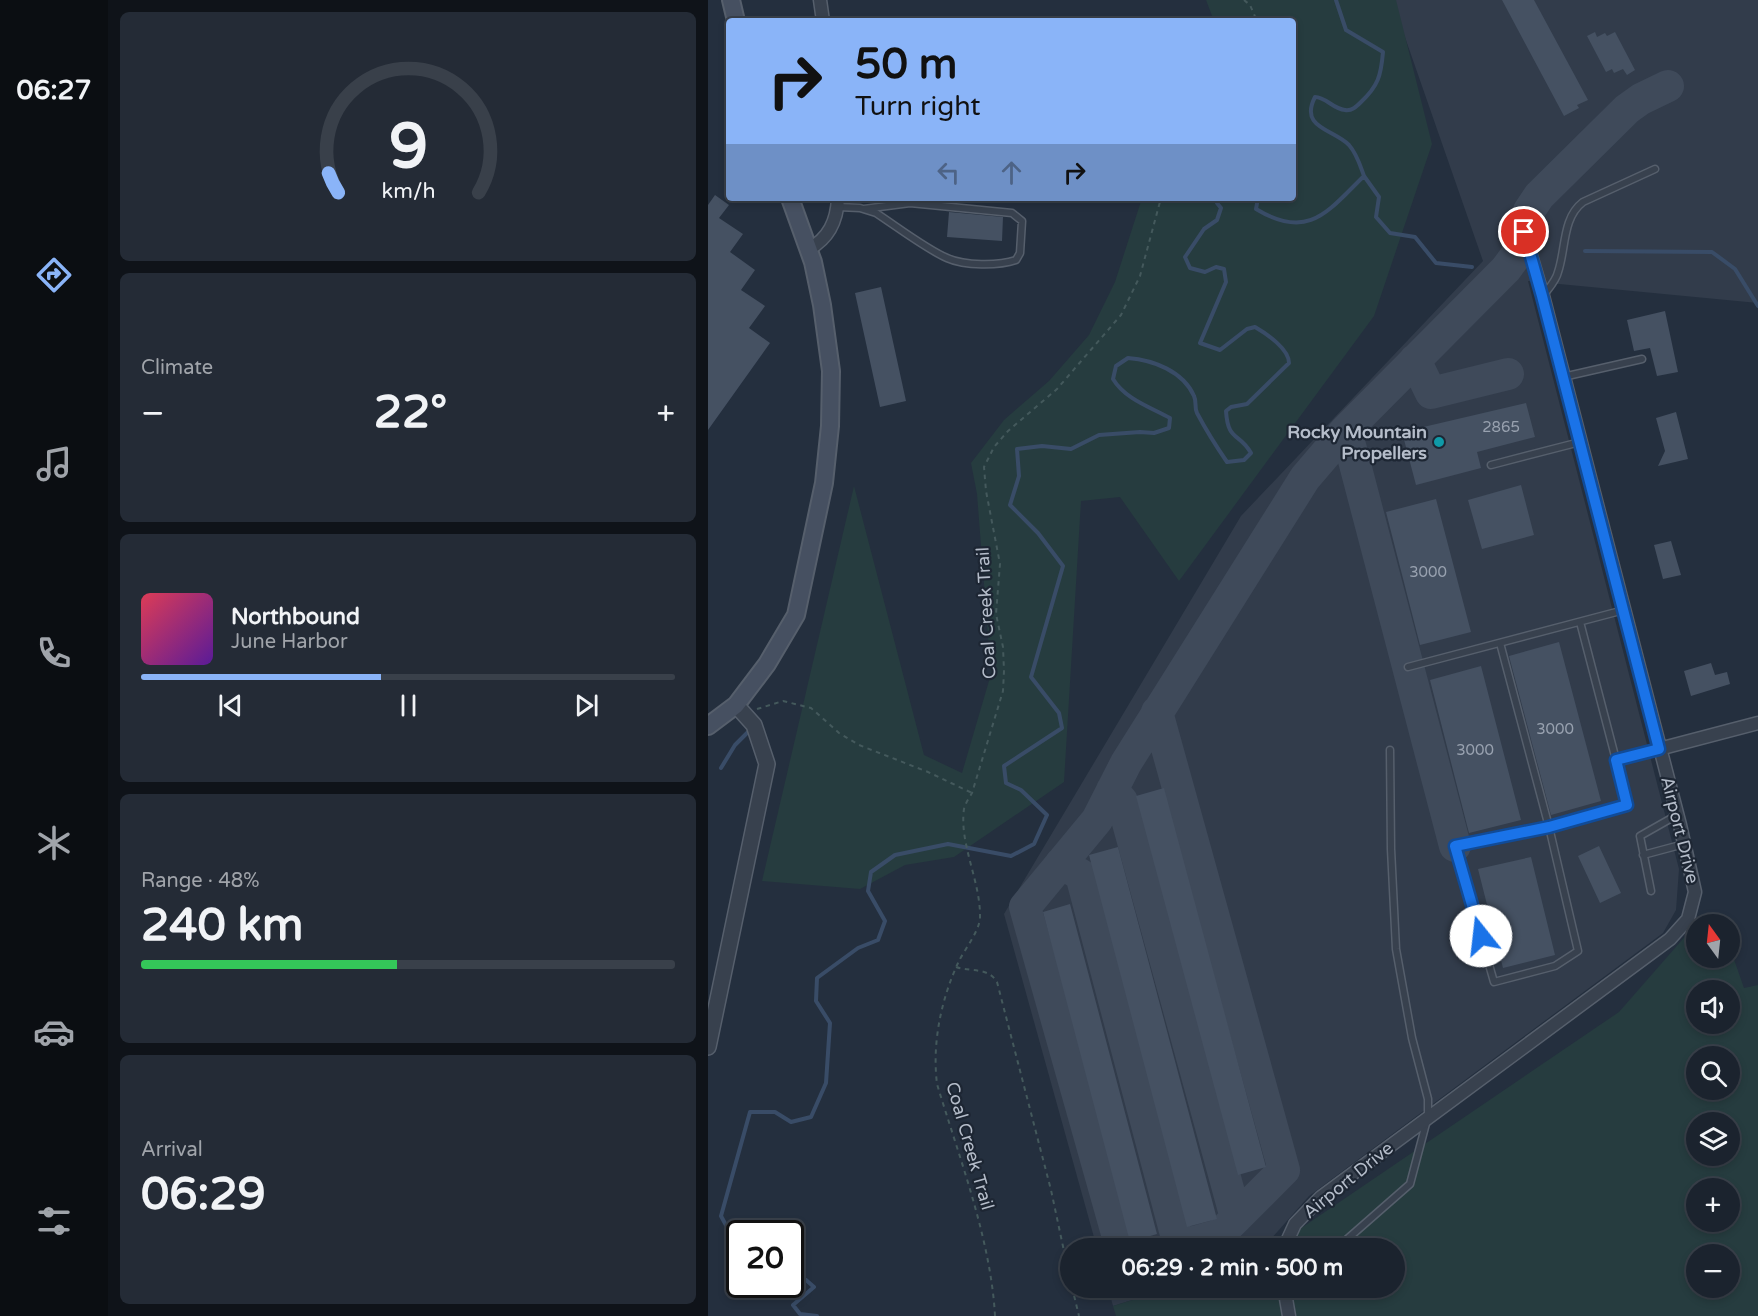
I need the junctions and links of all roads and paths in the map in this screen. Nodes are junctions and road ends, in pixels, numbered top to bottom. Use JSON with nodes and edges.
{"nodes":[{"id":1,"x":731,"y":0,"type":"edge"},
{"id":2,"x":820,"y":0,"type":"edge"},
{"id":3,"x":1245,"y":0,"type":"edge"},
{"id":4,"x":735,"y":18,"type":"edge"},
{"id":5,"x":823,"y":18,"type":"edge"},
{"id":6,"x":1256,"y":18,"type":"edge"},
{"id":7,"x":1654,"y":169,"type":"dead end"},
{"id":8,"x":791,"y":201,"type":"edge"},
{"id":9,"x":1160,"y":201,"type":"edge"},
{"id":10,"x":837,"y":202,"type":"edge"},
{"id":11,"x":864,"y":209,"type":"junction"},
{"id":12,"x":1524,"y":232,"type":"dead end"},
{"id":13,"x":809,"y":249,"type":"junction"},
{"id":14,"x":1542,"y":296,"type":"junction"},
{"id":15,"x":1642,"y":359,"type":"dead end"},
{"id":16,"x":1563,"y":377,"type":"junction"},
{"id":17,"x":1580,"y":442,"type":"junction"},
{"id":18,"x":1491,"y":465,"type":"dead end"},
{"id":19,"x":1624,"y":610,"type":"junction"},
{"id":20,"x":1580,"y":622,"type":"junction"},
{"id":21,"x":1500,"y":643,"type":"junction"},
{"id":22,"x":1408,"y":667,"type":"dead end"},
{"id":23,"x":736,"y":705,"type":"junction"},
{"id":24,"x":754,"y":710,"type":"dead end"},
{"id":25,"x":1758,"y":723,"type":"edge"},
{"id":26,"x":708,"y":726,"type":"edge"},
{"id":27,"x":1659,"y":749,"type":"junction"},
{"id":28,"x":1390,"y":750,"type":"dead end"},
{"id":29,"x":1616,"y":760,"type":"junction"},
{"id":30,"x":972,"y":793,"type":"junction"},
{"id":31,"x":1677,"y":814,"type":"junction"},
{"id":32,"x":1549,"y":827,"type":"junction"},
{"id":33,"x":1684,"y":843,"type":"junction"},
{"id":34,"x":1643,"y":855,"type":"junction"},
{"id":35,"x":1651,"y":891,"type":"dead end"},
{"id":36,"x":956,"y":967,"type":"junction"},
{"id":37,"x":708,"y":1047,"type":"edge"},
{"id":38,"x":1428,"y":1116,"type":"junction"},
{"id":39,"x":1061,"y":1238,"type":"edge"},
{"id":40,"x":1289,"y":1238,"type":"edge"},
{"id":41,"x":1348,"y":1238,"type":"edge"},
{"id":42,"x":1074,"y":1298,"type":"edge"},
{"id":43,"x":1286,"y":1298,"type":"edge"},
{"id":44,"x":995,"y":1316,"type":"edge"},
{"id":45,"x":1078,"y":1316,"type":"edge"},
{"id":46,"x":1289,"y":1316,"type":"edge"}],
"edges":[{"from":1,"to":4,"type":"main road"},
{"from":2,"to":5,"type":"street"},
{"from":3,"to":6,"type":"path"},
{"from":7,"to":14,"type":"lane"},
{"from":8,"to":13,"type":"main road"},
{"from":9,"to":30,"type":"path","name":"Coal Creek Trail"},
{"from":10,"to":11,"type":"lane"},
{"from":10,"to":13,"type":"street"},
{"from":11,"to":11,"type":"lane"},
{"from":12,"to":14,"type":"street","name":"Airport Drive"},
{"from":13,"to":23,"type":"main road"},
{"from":14,"to":16,"type":"street","name":"Airport Drive"},
{"from":15,"to":16,"type":"lane"},
{"from":16,"to":17,"type":"street","name":"Airport Drive"},
{"from":17,"to":18,"type":"lane"},
{"from":17,"to":19,"type":"street","name":"Airport Drive"},
{"from":19,"to":20,"type":"lane"},
{"from":19,"to":27,"type":"street","name":"Airport Drive"},
{"from":20,"to":21,"type":"lane"},
{"from":20,"to":29,"type":"lane"},
{"from":21,"to":22,"type":"lane"},
{"from":21,"to":32,"type":"lane"},
{"from":23,"to":26,"type":"main road"},
{"from":23,"to":37,"type":"street"},
{"from":24,"to":30,"type":"path"},
{"from":25,"to":27,"type":"street"},
{"from":27,"to":29,"type":"lane"},
{"from":27,"to":31,"type":"street","name":"Airport Drive"},
{"from":28,"to":38,"type":"lane"},
{"from":29,"to":32,"type":"lane"},
{"from":30,"to":36,"type":"path","name":"Coal Creek Trail"},
{"from":31,"to":33,"type":"street","name":"Airport Drive"},
{"from":31,"to":34,"type":"lane"},
{"from":32,"to":32,"type":"lane"},
{"from":33,"to":34,"type":"lane"},
{"from":33,"to":38,"type":"street","name":"Airport Drive"},
{"from":34,"to":35,"type":"lane"},
{"from":36,"to":39,"type":"path"},
{"from":36,"to":44,"type":"path","name":"Coal Creek Trail"},
{"from":38,"to":40,"type":"street","name":"Airport Drive"},
{"from":38,"to":41,"type":"lane"},
{"from":42,"to":45,"type":"path"},
{"from":43,"to":46,"type":"street"}]}
